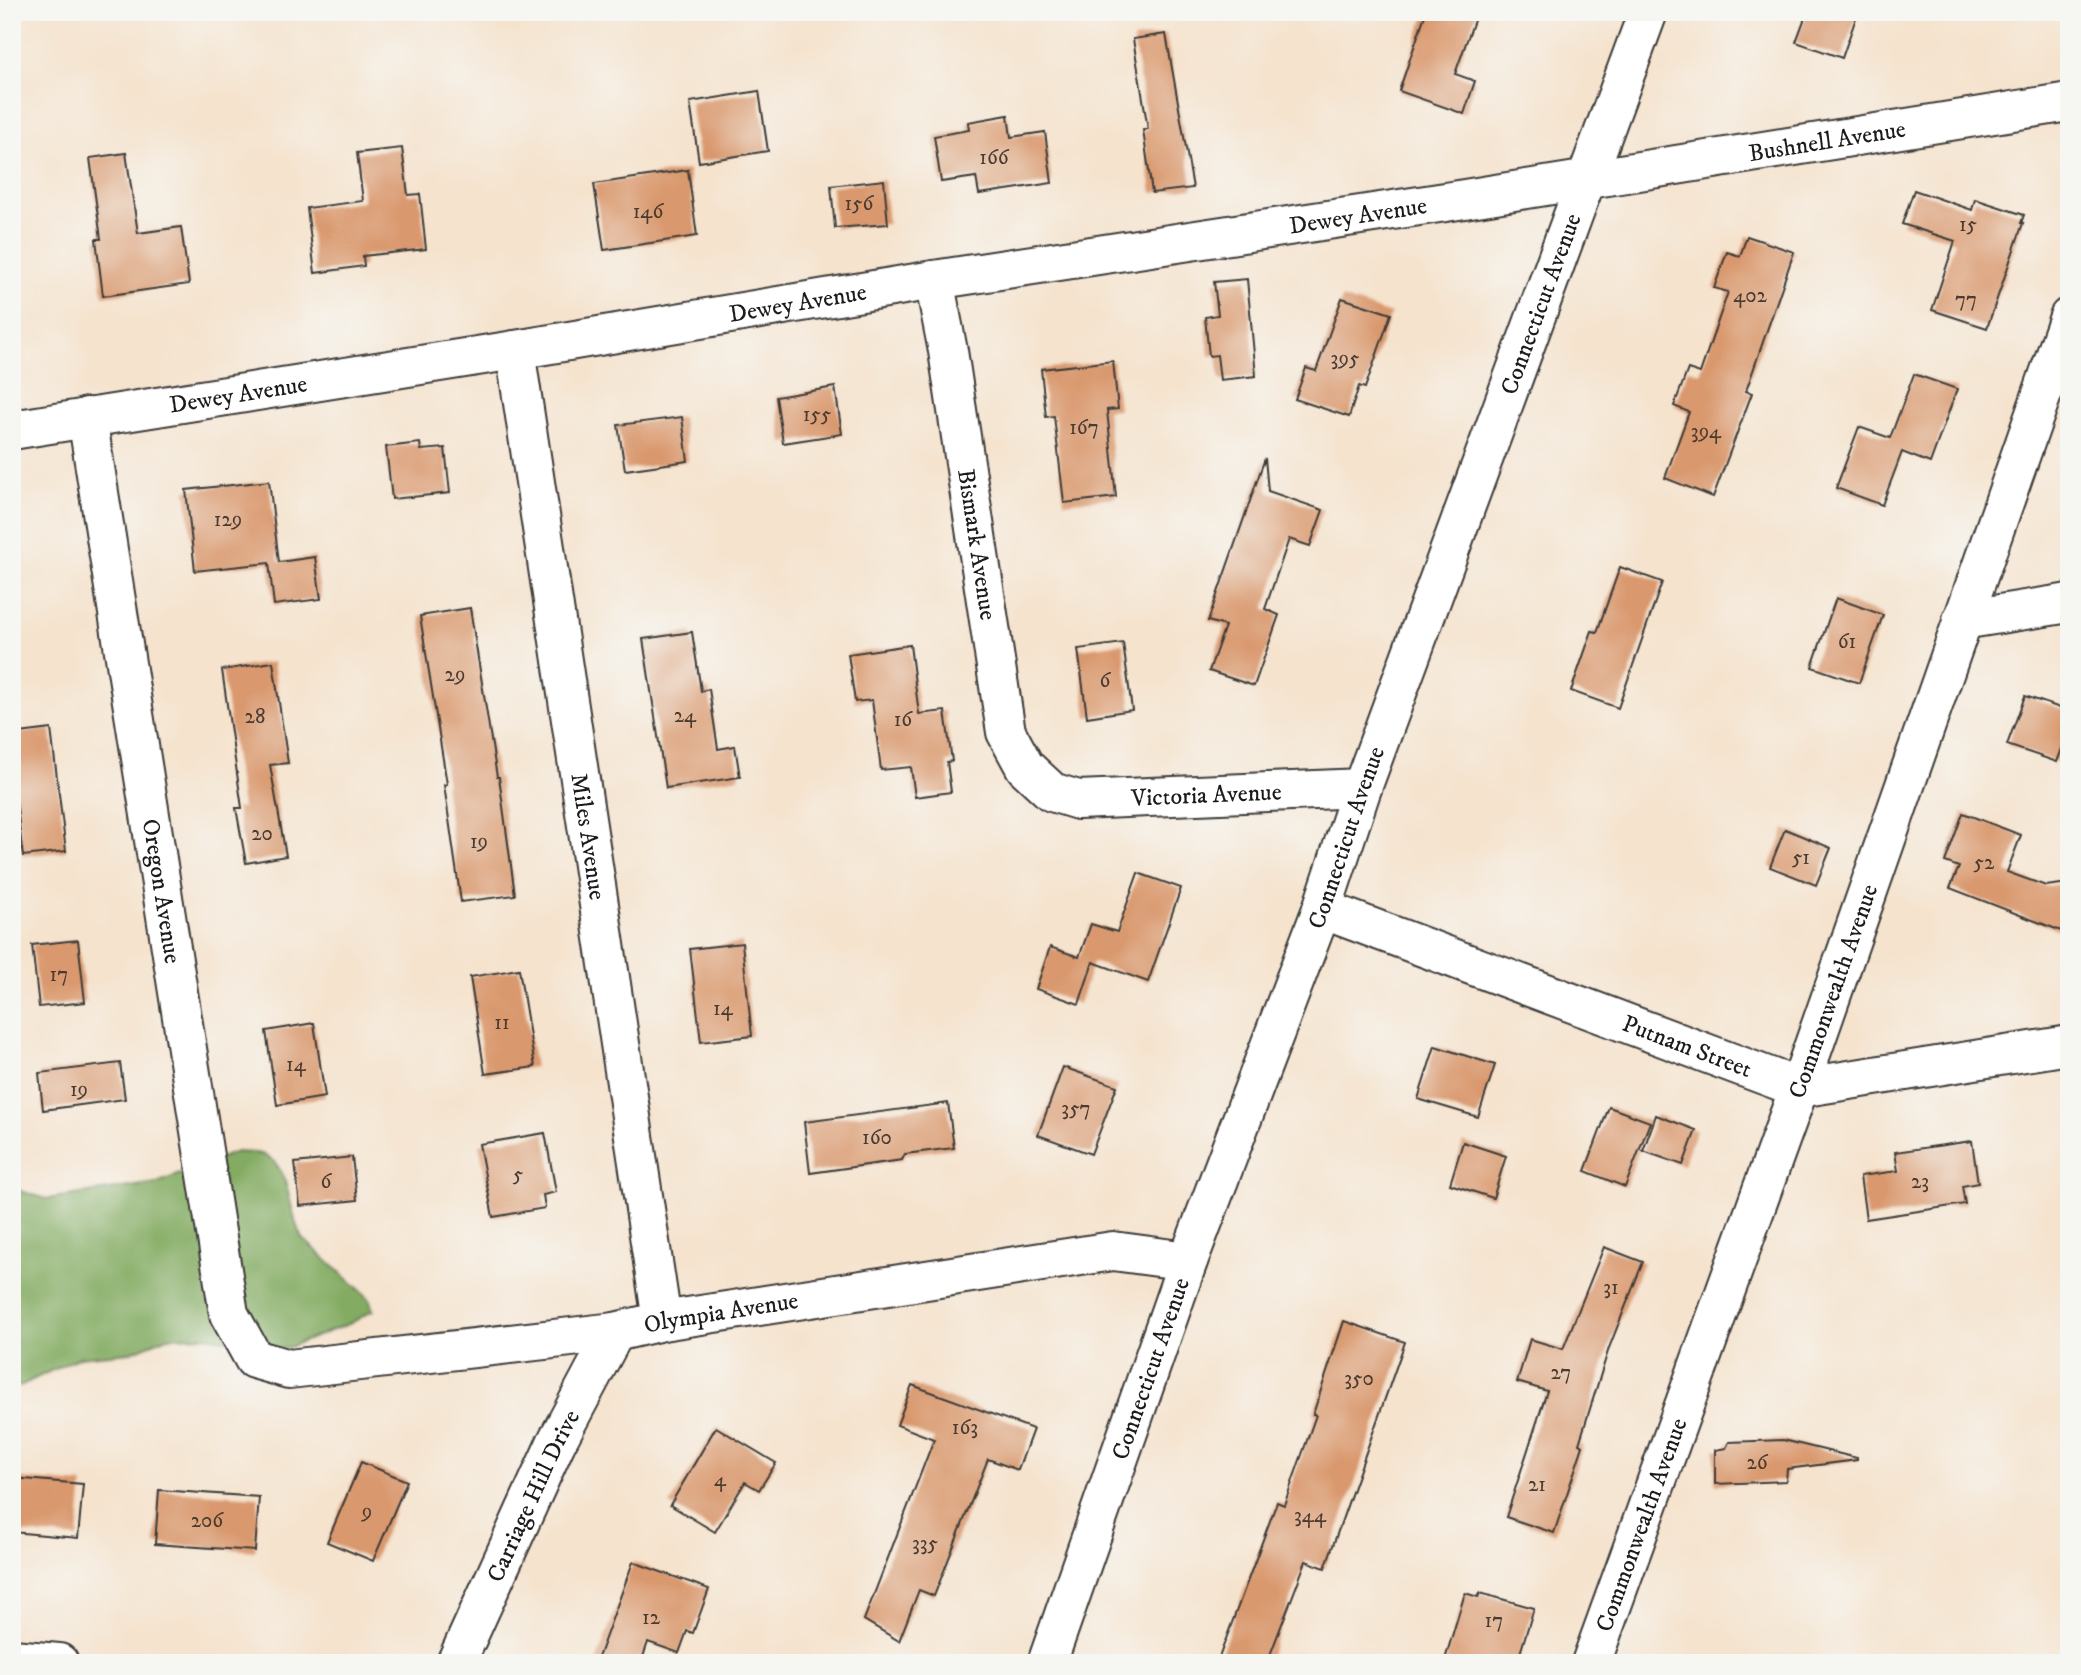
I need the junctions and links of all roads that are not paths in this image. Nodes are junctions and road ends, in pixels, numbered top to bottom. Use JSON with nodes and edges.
{"nodes":[{"id":1,"x":1648,"y":12,"type":"edge"},
{"id":2,"x":2069,"y":102,"type":"edge"},
{"id":3,"x":1586,"y":180,"type":"junction"},
{"id":4,"x":934,"y":280,"type":"junction"},
{"id":5,"x":2069,"y":317,"type":"edge"},
{"id":6,"x":515,"y":350,"type":"junction"},
{"id":7,"x":87,"y":417,"type":"junction"},
{"id":8,"x":12,"y":430,"type":"edge"},
{"id":9,"x":2069,"y":603,"type":"edge"},
{"id":10,"x":1962,"y":621,"type":"junction"},
{"id":11,"x":1362,"y":788,"type":"junction"},
{"id":12,"x":1052,"y":792,"type":"joint"},
{"id":13,"x":1322,"y":909,"type":"junction"},
{"id":14,"x":2069,"y":1045,"type":"edge"},
{"id":15,"x":1799,"y":1087,"type":"junction"},
{"id":16,"x":1188,"y":1261,"type":"junction"},
{"id":17,"x":662,"y":1321,"type":"junction"},
{"id":18,"x":615,"y":1332,"type":"junction"},
{"id":19,"x":254,"y":1359,"type":"joint"},
{"id":20,"x":12,"y":1659,"type":"edge"},
{"id":21,"x":59,"y":1663,"type":"edge"},
{"id":22,"x":456,"y":1663,"type":"edge"},
{"id":23,"x":1048,"y":1663,"type":"edge"},
{"id":24,"x":1591,"y":1663,"type":"edge"}],
"edges":[{"from":1,"to":3,"type":"street","name":"Connecticut Avenue"},
{"from":2,"to":3,"type":"street","name":"Bushnell Avenue"},
{"from":3,"to":4,"type":"street","name":"Dewey Avenue"},
{"from":3,"to":11,"type":"street","name":"Connecticut Avenue"},
{"from":4,"to":6,"type":"street","name":"Dewey Avenue"},
{"from":4,"to":12,"type":"street","name":"Bismark Avenue"},
{"from":5,"to":10,"type":"street","name":"Commonwealth Avenue"},
{"from":6,"to":7,"type":"street","name":"Dewey Avenue"},
{"from":6,"to":17,"type":"street","name":"Miles Avenue"},
{"from":7,"to":8,"type":"street","name":"Dewey Avenue"},
{"from":7,"to":19,"type":"street","name":"Oregon Avenue"},
{"from":9,"to":10,"type":"street"},
{"from":10,"to":15,"type":"street","name":"Commonwealth Avenue"},
{"from":11,"to":12,"type":"street","name":"Victoria Avenue"},
{"from":11,"to":13,"type":"street","name":"Connecticut Avenue"},
{"from":13,"to":15,"type":"street","name":"Putnam Street"},
{"from":13,"to":16,"type":"street","name":"Connecticut Avenue"},
{"from":14,"to":15,"type":"street","name":"Putnam Street"},
{"from":15,"to":24,"type":"street","name":"Commonwealth Avenue"},
{"from":16,"to":17,"type":"street","name":"Olympia Avenue"},
{"from":16,"to":23,"type":"street","name":"Connecticut Avenue"},
{"from":17,"to":18,"type":"street","name":"Olympia Avenue"},
{"from":18,"to":19,"type":"street","name":"Olympia Avenue"},
{"from":18,"to":22,"type":"street","name":"Carriage Hill Drive"},
{"from":20,"to":21,"type":"street"}]}
